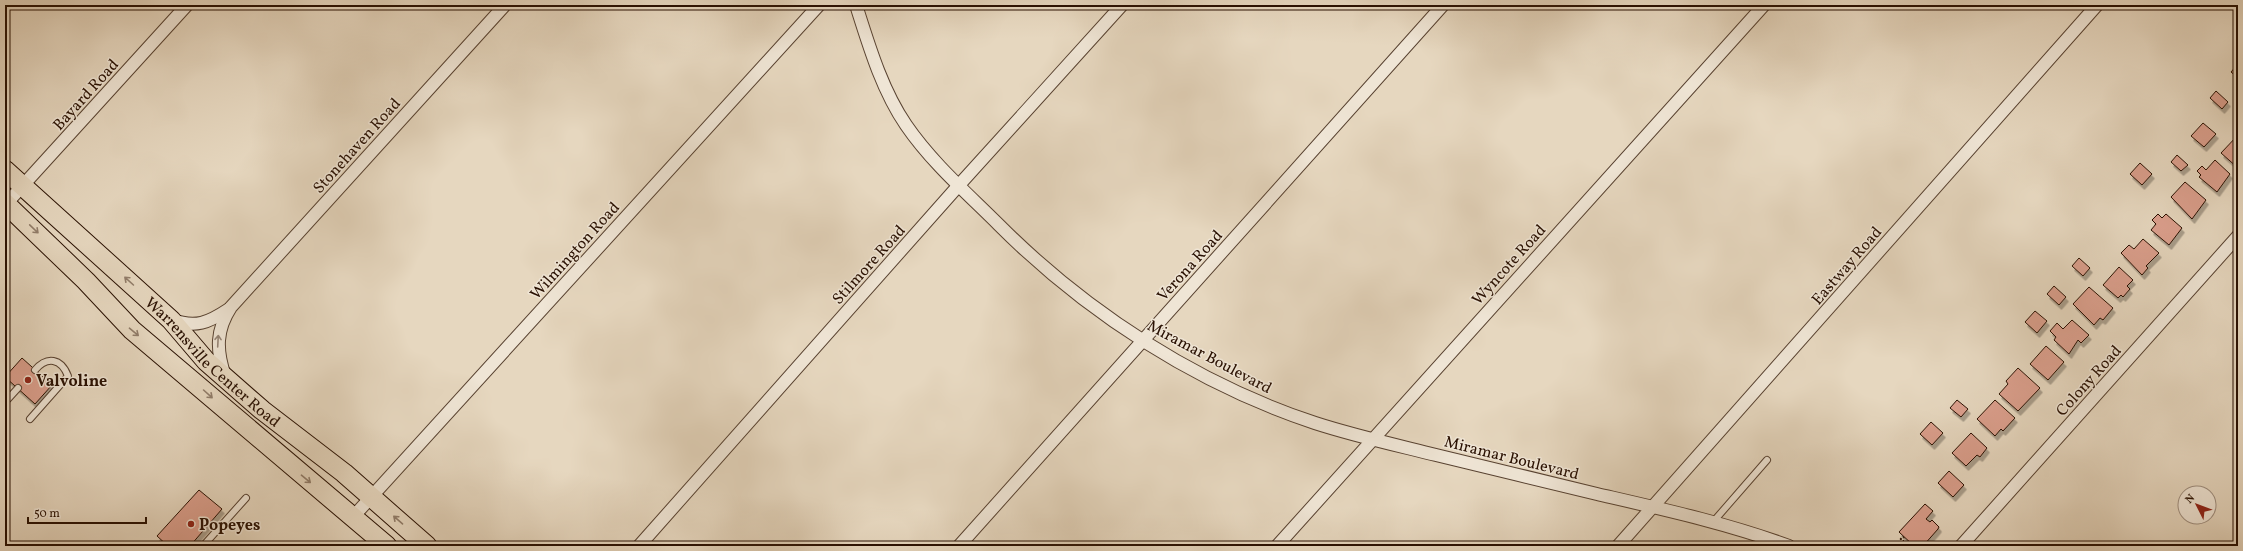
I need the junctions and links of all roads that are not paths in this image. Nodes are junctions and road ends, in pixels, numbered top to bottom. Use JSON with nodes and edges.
{"nodes":[{"id":1,"x":188,"y":5,"type":"edge"},
{"id":2,"x":505,"y":5,"type":"edge"},
{"id":3,"x":819,"y":5,"type":"edge"},
{"id":4,"x":856,"y":5,"type":"edge"},
{"id":5,"x":1122,"y":5,"type":"edge"},
{"id":6,"x":1443,"y":5,"type":"edge"},
{"id":7,"x":1764,"y":5,"type":"edge"},
{"id":8,"x":2097,"y":5,"type":"edge"},
{"id":9,"x":5,"y":170,"type":"edge"},
{"id":10,"x":959,"y":185,"type":"junction"},
{"id":11,"x":22,"y":186,"type":"junction"},
{"id":12,"x":5,"y":203,"type":"edge"},
{"id":13,"x":2238,"y":236,"type":"edge"},
{"id":14,"x":231,"y":307,"type":"junction"},
{"id":15,"x":171,"y":320,"type":"junction"},
{"id":16,"x":1143,"y":340,"type":"junction"},
{"id":17,"x":35,"y":370,"type":"dead end"},
{"id":18,"x":225,"y":378,"type":"junction"},
{"id":19,"x":18,"y":388,"type":"dead end"},
{"id":20,"x":8,"y":399,"type":"dead end"},
{"id":21,"x":30,"y":419,"type":"dead end"},
{"id":22,"x":1371,"y":439,"type":"junction"},
{"id":23,"x":1767,"y":460,"type":"dead end"},
{"id":24,"x":372,"y":497,"type":"junction"},
{"id":25,"x":246,"y":498,"type":"dead end"},
{"id":26,"x":1655,"y":506,"type":"junction"},
{"id":27,"x":353,"y":516,"type":"junction"},
{"id":28,"x":1713,"y":522,"type":"junction"},
{"id":29,"x":203,"y":546,"type":"edge"},
{"id":30,"x":387,"y":546,"type":"edge"},
{"id":31,"x":427,"y":546,"type":"edge"},
{"id":32,"x":640,"y":546,"type":"edge"},
{"id":33,"x":959,"y":546,"type":"edge"},
{"id":34,"x":1277,"y":546,"type":"edge"},
{"id":35,"x":1618,"y":546,"type":"edge"},
{"id":36,"x":1789,"y":546,"type":"edge"},
{"id":37,"x":1961,"y":546,"type":"edge"}],
"edges":[{"from":1,"to":11,"type":"street","name":"Bayard Road"},
{"from":2,"to":14,"type":"street","name":"Stonehaven Road"},
{"from":3,"to":24,"type":"street","name":"Wilmington Road"},
{"from":4,"to":10,"type":"street","name":"Miramar Boulevard"},
{"from":5,"to":10,"type":"street","name":"Stilmore Road"},
{"from":6,"to":16,"type":"street","name":"Verona Road"},
{"from":7,"to":22,"type":"street","name":"Wyncote Road"},
{"from":8,"to":26,"type":"street","name":"Eastway Road"},
{"from":9,"to":11,"type":"main road","name":"Warrensville Center Road"},
{"from":10,"to":16,"type":"street","name":"Miramar Boulevard"},
{"from":10,"to":32,"type":"street","name":"Stilmore Road"},
{"from":11,"to":12,"type":"street","name":"Bayard Road"},
{"from":15,"to":11,"type":"main road","name":"Warrensville Center Road","one_way":true},
{"from":12,"to":27,"type":"main road","name":"Warrensville Center Road","one_way":true},
{"from":13,"to":37,"type":"street","name":"Colony Road"},
{"from":14,"to":15,"type":"street","name":"Stonehaven Road"},
{"from":18,"to":14,"type":"street","name":"Stonehaven Road","one_way":true},
{"from":15,"to":18,"type":"main road","name":"Warrensville Center Road"},
{"from":16,"to":22,"type":"street","name":"Miramar Boulevard"},
{"from":16,"to":33,"type":"street","name":"Verona Road"},
{"from":17,"to":21,"type":"lane"},
{"from":18,"to":24,"type":"main road","name":"Warrensville Center Road"},
{"from":19,"to":20,"type":"lane"},
{"from":22,"to":26,"type":"street","name":"Miramar Boulevard"},
{"from":22,"to":34,"type":"street","name":"Wyncote Road"},
{"from":23,"to":28,"type":"lane"},
{"from":24,"to":27,"type":"street","name":"Wilmington Road"},
{"from":31,"to":24,"type":"main road","name":"Warrensville Center Road","one_way":true},
{"from":25,"to":29,"type":"lane"},
{"from":26,"to":28,"type":"street","name":"Miramar Boulevard"},
{"from":26,"to":35,"type":"street","name":"Eastway Road"},
{"from":27,"to":30,"type":"main road","name":"Warrensville Center Road"},
{"from":28,"to":36,"type":"street","name":"Miramar Boulevard"}]}
